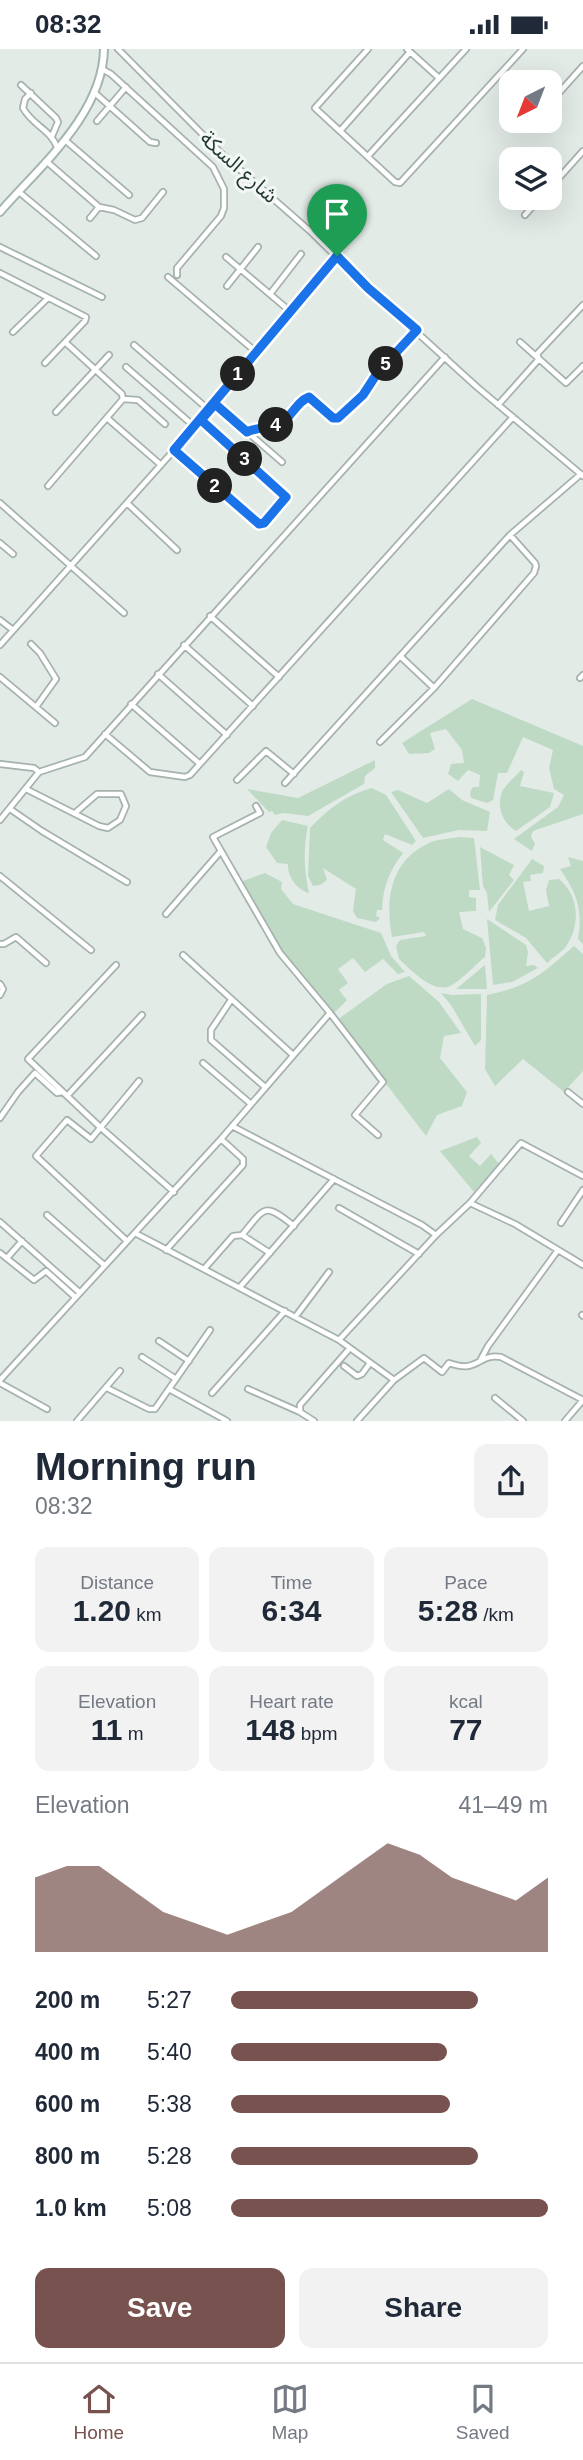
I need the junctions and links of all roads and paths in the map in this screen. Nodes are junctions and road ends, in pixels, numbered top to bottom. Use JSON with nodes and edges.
{"nodes":[{"id":1,"x":104,"y":49,"type":"edge"},
{"id":2,"x":118,"y":49,"type":"edge"},
{"id":3,"x":368,"y":49,"type":"edge"},
{"id":4,"x":466,"y":49,"type":"edge"},
{"id":5,"x":523,"y":49,"type":"edge"},
{"id":6,"x":408,"y":51,"type":"edge"},
{"id":7,"x":583,"y":65,"type":"edge"},
{"id":8,"x":102,"y":69,"type":"junction"},
{"id":9,"x":439,"y":78,"type":"junction"},
{"id":10,"x":21,"y":85,"type":"dead end"},
{"id":11,"x":126,"y":87,"type":"junction"},
{"id":12,"x":562,"y":89,"type":"edge"},
{"id":13,"x":31,"y":93,"type":"junction"},
{"id":14,"x":95,"y":93,"type":"junction"},
{"id":15,"x":109,"y":106,"type":"junction"},
{"id":16,"x":97,"y":121,"type":"dead end"},
{"id":17,"x":340,"y":131,"type":"junction"},
{"id":18,"x":52,"y":136,"type":"junction"},
{"id":19,"x":64,"y":139,"type":"junction"},
{"id":20,"x":156,"y":143,"type":"dead end"},
{"id":21,"x":57,"y":147,"type":"junction"},
{"id":22,"x":583,"y":151,"type":"edge"},
{"id":23,"x":368,"y":156,"type":"junction"},
{"id":24,"x":45,"y":161,"type":"junction"},
{"id":25,"x":562,"y":175,"type":"edge"},
{"id":26,"x":18,"y":191,"type":"junction"},
{"id":27,"x":163,"y":192,"type":"dead end"},
{"id":28,"x":129,"y":195,"type":"dead end"},
{"id":29,"x":99,"y":207,"type":"junction"},
{"id":30,"x":529,"y":210,"type":"edge"},
{"id":31,"x":0,"y":211,"type":"edge"},
{"id":32,"x":525,"y":215,"type":"dead end"},
{"id":33,"x":90,"y":218,"type":"dead end"},
{"id":34,"x":0,"y":247,"type":"edge"},
{"id":35,"x":258,"y":247,"type":"dead end"},
{"id":36,"x":301,"y":254,"type":"dead end"},
{"id":37,"x":96,"y":256,"type":"dead end"},
{"id":38,"x":337,"y":256,"type":"junction"},
{"id":39,"x":226,"y":257,"type":"dead end"},
{"id":40,"x":240,"y":269,"type":"junction"},
{"id":41,"x":0,"y":274,"type":"edge"},
{"id":42,"x":177,"y":275,"type":"dead end"},
{"id":43,"x":168,"y":277,"type":"dead end"},
{"id":44,"x":227,"y":286,"type":"dead end"},
{"id":45,"x":270,"y":294,"type":"junction"},
{"id":46,"x":102,"y":297,"type":"dead end"},
{"id":47,"x":48,"y":298,"type":"junction"},
{"id":48,"x":583,"y":305,"type":"edge"},
{"id":49,"x":291,"y":312,"type":"junction"},
{"id":50,"x":417,"y":330,"type":"junction"},
{"id":51,"x":13,"y":332,"type":"dead end"},
{"id":52,"x":65,"y":342,"type":"junction"},
{"id":53,"x":520,"y":342,"type":"dead end"},
{"id":54,"x":134,"y":345,"type":"dead end"},
{"id":55,"x":256,"y":352,"type":"junction"},
{"id":56,"x":109,"y":355,"type":"dead end"},
{"id":57,"x":444,"y":357,"type":"junction"},
{"id":58,"x":539,"y":359,"type":"junction"},
{"id":59,"x":45,"y":363,"type":"dead end"},
{"id":60,"x":583,"y":366,"type":"edge"},
{"id":61,"x":126,"y":367,"type":"dead end"},
{"id":62,"x":95,"y":370,"type":"junction"},
{"id":63,"x":124,"y":399,"type":"junction"},
{"id":64,"x":500,"y":403,"type":"junction"},
{"id":65,"x":215,"y":404,"type":"junction"},
{"id":66,"x":209,"y":410,"type":"junction"},
{"id":67,"x":56,"y":412,"type":"dead end"},
{"id":68,"x":513,"y":417,"type":"junction"},
{"id":69,"x":107,"y":418,"type":"junction"},
{"id":70,"x":201,"y":420,"type":"junction"},
{"id":71,"x":165,"y":424,"type":"dead end"},
{"id":72,"x":195,"y":427,"type":"junction"},
{"id":73,"x":247,"y":432,"type":"junction"},
{"id":74,"x":174,"y":450,"type":"junction"},
{"id":75,"x":282,"y":462,"type":"dead end"},
{"id":76,"x":161,"y":465,"type":"junction"},
{"id":77,"x":582,"y":475,"type":"edge"},
{"id":78,"x":48,"y":486,"type":"dead end"},
{"id":79,"x":0,"y":503,"type":"edge"},
{"id":80,"x":127,"y":503,"type":"junction"},
{"id":81,"x":510,"y":535,"type":"junction"},
{"id":82,"x":0,"y":543,"type":"edge"},
{"id":83,"x":177,"y":550,"type":"dead end"},
{"id":84,"x":13,"y":554,"type":"dead end"},
{"id":85,"x":70,"y":566,"type":"junction"},
{"id":86,"x":124,"y":613,"type":"dead end"},
{"id":87,"x":211,"y":616,"type":"junction"},
{"id":88,"x":0,"y":620,"type":"edge"},
{"id":89,"x":13,"y":631,"type":"junction"},
{"id":90,"x":31,"y":644,"type":"dead end"},
{"id":91,"x":0,"y":645,"type":"edge"},
{"id":92,"x":184,"y":645,"type":"junction"},
{"id":93,"x":400,"y":656,"type":"junction"},
{"id":94,"x":158,"y":674,"type":"junction"},
{"id":95,"x":0,"y":677,"type":"edge"},
{"id":96,"x":279,"y":677,"type":"junction"},
{"id":97,"x":434,"y":688,"type":"junction"},
{"id":98,"x":131,"y":704,"type":"junction"},
{"id":99,"x":253,"y":706,"type":"junction"},
{"id":100,"x":36,"y":707,"type":"junction"},
{"id":101,"x":55,"y":723,"type":"dead end"},
{"id":102,"x":105,"y":734,"type":"junction"},
{"id":103,"x":227,"y":735,"type":"junction"},
{"id":104,"x":380,"y":742,"type":"dead end"},
{"id":105,"x":0,"y":764,"type":"edge"},
{"id":106,"x":200,"y":764,"type":"junction"},
{"id":107,"x":39,"y":772,"type":"junction"},
{"id":108,"x":294,"y":774,"type":"junction"},
{"id":109,"x":237,"y":780,"type":"dead end"},
{"id":110,"x":285,"y":783,"type":"dead end"},
{"id":111,"x":26,"y":789,"type":"junction"},
{"id":112,"x":256,"y":806,"type":"dead end"},
{"id":113,"x":10,"y":809,"type":"junction"},
{"id":114,"x":75,"y":813,"type":"junction"},
{"id":115,"x":0,"y":820,"type":"edge"},
{"id":116,"x":220,"y":852,"type":"junction"},
{"id":117,"x":0,"y":876,"type":"edge"},
{"id":118,"x":127,"y":882,"type":"dead end"},
{"id":119,"x":166,"y":914,"type":"dead end"},
{"id":120,"x":0,"y":944,"type":"edge"},
{"id":121,"x":91,"y":950,"type":"dead end"},
{"id":122,"x":183,"y":955,"type":"dead end"},
{"id":123,"x":46,"y":963,"type":"dead end"},
{"id":124,"x":116,"y":965,"type":"dead end"},
{"id":125,"x":0,"y":984,"type":"edge"},
{"id":126,"x":0,"y":995,"type":"edge"},
{"id":127,"x":231,"y":1000,"type":"junction"},
{"id":128,"x":330,"y":1013,"type":"junction"},
{"id":129,"x":142,"y":1015,"type":"dead end"},
{"id":130,"x":293,"y":1055,"type":"junction"},
{"id":131,"x":203,"y":1063,"type":"dead end"},
{"id":132,"x":139,"y":1081,"type":"dead end"},
{"id":133,"x":265,"y":1087,"type":"junction"},
{"id":134,"x":568,"y":1092,"type":"dead end"},
{"id":135,"x":65,"y":1094,"type":"junction"},
{"id":136,"x":251,"y":1104,"type":"junction"},
{"id":137,"x":583,"y":1104,"type":"edge"},
{"id":138,"x":0,"y":1118,"type":"edge"},
{"id":139,"x":232,"y":1126,"type":"junction"},
{"id":140,"x":100,"y":1127,"type":"junction"},
{"id":141,"x":378,"y":1135,"type":"dead end"},
{"id":142,"x":221,"y":1139,"type":"junction"},
{"id":143,"x":583,"y":1175,"type":"edge"},
{"id":144,"x":334,"y":1179,"type":"junction"},
{"id":145,"x":583,"y":1190,"type":"edge"},
{"id":146,"x":174,"y":1192,"type":"junction"},
{"id":147,"x":470,"y":1203,"type":"junction"},
{"id":148,"x":339,"y":1209,"type":"dead end"},
{"id":149,"x":47,"y":1215,"type":"dead end"},
{"id":150,"x":0,"y":1222,"type":"edge"},
{"id":151,"x":561,"y":1223,"type":"dead end"},
{"id":152,"x":293,"y":1226,"type":"junction"},
{"id":153,"x":135,"y":1233,"type":"junction"},
{"id":154,"x":242,"y":1235,"type":"junction"},
{"id":155,"x":436,"y":1235,"type":"junction"},
{"id":156,"x":22,"y":1241,"type":"junction"},
{"id":157,"x":127,"y":1241,"type":"junction"},
{"id":158,"x":166,"y":1250,"type":"junction"},
{"id":159,"x":558,"y":1250,"type":"junction"},
{"id":160,"x":0,"y":1253,"type":"edge"},
{"id":161,"x":270,"y":1253,"type":"junction"},
{"id":162,"x":419,"y":1254,"type":"junction"},
{"id":163,"x":7,"y":1258,"type":"junction"},
{"id":164,"x":104,"y":1265,"type":"junction"},
{"id":165,"x":583,"y":1265,"type":"edge"},
{"id":166,"x":204,"y":1269,"type":"junction"},
{"id":167,"x":329,"y":1272,"type":"dead end"},
{"id":168,"x":240,"y":1287,"type":"junction"},
{"id":169,"x":79,"y":1291,"type":"junction"},
{"id":170,"x":75,"y":1297,"type":"junction"},
{"id":171,"x":285,"y":1311,"type":"junction"},
{"id":172,"x":296,"y":1316,"type":"junction"},
{"id":173,"x":210,"y":1330,"type":"dead end"},
{"id":174,"x":340,"y":1340,"type":"junction"},
{"id":175,"x":159,"y":1341,"type":"dead end"},
{"id":176,"x":350,"y":1348,"type":"junction"},
{"id":177,"x":142,"y":1357,"type":"dead end"},
{"id":178,"x":189,"y":1361,"type":"junction"},
{"id":179,"x":479,"y":1362,"type":"junction"},
{"id":180,"x":370,"y":1363,"type":"junction"},
{"id":181,"x":344,"y":1366,"type":"dead end"},
{"id":182,"x":120,"y":1371,"type":"dead end"},
{"id":183,"x":176,"y":1379,"type":"junction"},
{"id":184,"x":394,"y":1380,"type":"junction"},
{"id":185,"x":0,"y":1381,"type":"edge"},
{"id":186,"x":107,"y":1388,"type":"junction"},
{"id":187,"x":169,"y":1389,"type":"junction"},
{"id":188,"x":248,"y":1389,"type":"dead end"},
{"id":189,"x":212,"y":1393,"type":"dead end"},
{"id":190,"x":495,"y":1398,"type":"dead end"},
{"id":191,"x":583,"y":1400,"type":"edge"},
{"id":192,"x":47,"y":1409,"type":"dead end"},
{"id":193,"x":300,"y":1412,"type":"junction"},
{"id":194,"x":77,"y":1420,"type":"edge"},
{"id":195,"x":227,"y":1420,"type":"edge"},
{"id":196,"x":314,"y":1420,"type":"edge"},
{"id":197,"x":357,"y":1420,"type":"edge"},
{"id":198,"x":523,"y":1420,"type":"edge"},
{"id":199,"x":565,"y":1420,"type":"edge"}],
"edges":[{"from":1,"to":8,"type":"main road"},
{"from":2,"to":38,"type":"street","name":"شارع السكة"},
{"from":3,"to":17,"type":"street"},
{"from":4,"to":9,"type":"street"},
{"from":5,"to":23,"type":"street"},
{"from":6,"to":9,"type":"street"},
{"from":6,"to":17,"type":"street"},
{"from":7,"to":12,"type":"street"},
{"from":8,"to":11,"type":"street"},
{"from":8,"to":14,"type":"main road"},
{"from":9,"to":23,"type":"street"},
{"from":10,"to":13,"type":"street"},
{"from":11,"to":15,"type":"street"},
{"from":11,"to":42,"type":"street"},
{"from":13,"to":18,"type":"street"},
{"from":13,"to":18,"type":"street"},
{"from":14,"to":15,"type":"street"},
{"from":14,"to":19,"type":"main road"},
{"from":15,"to":16,"type":"street"},
{"from":15,"to":20,"type":"street"},
{"from":17,"to":23,"type":"street"},
{"from":18,"to":21,"type":"street"},
{"from":19,"to":21,"type":"main road"},
{"from":19,"to":28,"type":"street"},
{"from":21,"to":24,"type":"main road"},
{"from":22,"to":25,"type":"street"},
{"from":24,"to":26,"type":"main road"},
{"from":24,"to":29,"type":"street"},
{"from":26,"to":31,"type":"main road"},
{"from":26,"to":37,"type":"street"},
{"from":27,"to":29,"type":"street"},
{"from":29,"to":33,"type":"street"},
{"from":30,"to":32,"type":"street"},
{"from":34,"to":46,"type":"street"},
{"from":35,"to":40,"type":"street"},
{"from":36,"to":45,"type":"street"},
{"from":38,"to":49,"type":"street"},
{"from":38,"to":50,"type":"street","name":"شارع السكة"},
{"from":39,"to":40,"type":"street"},
{"from":40,"to":44,"type":"street"},
{"from":40,"to":45,"type":"street"},
{"from":41,"to":47,"type":"street"},
{"from":43,"to":55,"type":"street"},
{"from":45,"to":49,"type":"street"},
{"from":47,"to":51,"type":"street"},
{"from":47,"to":52,"type":"street"},
{"from":48,"to":58,"type":"street"},
{"from":49,"to":55,"type":"street"},
{"from":50,"to":57,"type":"street","name":"شارع السكة"},
{"from":50,"to":73,"type":"street"},
{"from":52,"to":59,"type":"street"},
{"from":52,"to":62,"type":"street"},
{"from":53,"to":58,"type":"street"},
{"from":54,"to":66,"type":"street"},
{"from":55,"to":65,"type":"street"},
{"from":56,"to":62,"type":"street"},
{"from":57,"to":64,"type":"street","name":"شارع السكة"},
{"from":57,"to":87,"type":"street"},
{"from":58,"to":60,"type":"street"},
{"from":58,"to":64,"type":"street"},
{"from":61,"to":72,"type":"street"},
{"from":62,"to":63,"type":"street"},
{"from":62,"to":67,"type":"street"},
{"from":63,"to":69,"type":"street"},
{"from":63,"to":71,"type":"street"},
{"from":64,"to":68,"type":"street","name":"شارع السكة"},
{"from":65,"to":66,"type":"street"},
{"from":65,"to":73,"type":"street"},
{"from":66,"to":70,"type":"street"},
{"from":68,"to":77,"type":"street","name":"شارع السكة"},
{"from":68,"to":96,"type":"street"},
{"from":69,"to":76,"type":"street"},
{"from":69,"to":78,"type":"street"},
{"from":70,"to":72,"type":"street"},
{"from":70,"to":74,"type":"street"},
{"from":72,"to":74,"type":"street"},
{"from":73,"to":75,"type":"street"},
{"from":74,"to":76,"type":"street"},
{"from":76,"to":80,"type":"street"},
{"from":77,"to":81,"type":"street"},
{"from":79,"to":85,"type":"street"},
{"from":80,"to":83,"type":"street"},
{"from":80,"to":85,"type":"street"},
{"from":81,"to":93,"type":"street"},
{"from":81,"to":97,"type":"street"},
{"from":82,"to":84,"type":"street"},
{"from":85,"to":86,"type":"street"},
{"from":85,"to":89,"type":"street"},
{"from":87,"to":92,"type":"street"},
{"from":87,"to":96,"type":"street"},
{"from":88,"to":89,"type":"street"},
{"from":89,"to":91,"type":"street"},
{"from":90,"to":100,"type":"street"},
{"from":92,"to":94,"type":"street"},
{"from":92,"to":99,"type":"street"},
{"from":93,"to":97,"type":"street"},
{"from":93,"to":108,"type":"street"},
{"from":94,"to":98,"type":"street"},
{"from":94,"to":103,"type":"street"},
{"from":95,"to":100,"type":"street"},
{"from":96,"to":99,"type":"street"},
{"from":97,"to":104,"type":"street"},
{"from":98,"to":102,"type":"street"},
{"from":98,"to":106,"type":"street"},
{"from":99,"to":103,"type":"street"},
{"from":100,"to":101,"type":"street"},
{"from":102,"to":106,"type":"street"},
{"from":102,"to":107,"type":"street"},
{"from":103,"to":106,"type":"street"},
{"from":105,"to":107,"type":"street"},
{"from":107,"to":111,"type":"street"},
{"from":108,"to":109,"type":"street"},
{"from":108,"to":110,"type":"street"},
{"from":111,"to":113,"type":"street"},
{"from":111,"to":114,"type":"street"},
{"from":112,"to":116,"type":"street"},
{"from":113,"to":115,"type":"street"},
{"from":113,"to":118,"type":"street"},
{"from":114,"to":114,"type":"street"},
{"from":116,"to":119,"type":"street"},
{"from":116,"to":128,"type":"street"},
{"from":117,"to":121,"type":"street"},
{"from":120,"to":123,"type":"street"},
{"from":122,"to":127,"type":"street"},
{"from":124,"to":135,"type":"street"},
{"from":125,"to":126,"type":"street"},
{"from":127,"to":130,"type":"street"},
{"from":127,"to":133,"type":"street"},
{"from":128,"to":130,"type":"street"},
{"from":128,"to":141,"type":"street"},
{"from":129,"to":135,"type":"street"},
{"from":130,"to":133,"type":"street"},
{"from":131,"to":136,"type":"street"},
{"from":132,"to":140,"type":"street"},
{"from":133,"to":136,"type":"street"},
{"from":134,"to":137,"type":"street"},
{"from":135,"to":138,"type":"street"},
{"from":135,"to":140,"type":"street"},
{"from":136,"to":139,"type":"street"},
{"from":139,"to":142,"type":"street"},
{"from":139,"to":144,"type":"street"},
{"from":140,"to":146,"type":"street"},
{"from":140,"to":157,"type":"street"},
{"from":142,"to":146,"type":"street"},
{"from":142,"to":158,"type":"street"},
{"from":143,"to":147,"type":"street"},
{"from":144,"to":152,"type":"street"},
{"from":144,"to":155,"type":"street"},
{"from":145,"to":151,"type":"street"},
{"from":146,"to":153,"type":"street"},
{"from":147,"to":155,"type":"street"},
{"from":147,"to":159,"type":"street"},
{"from":148,"to":162,"type":"street"},
{"from":149,"to":164,"type":"street"},
{"from":150,"to":156,"type":"street"},
{"from":152,"to":154,"type":"street"},
{"from":152,"to":161,"type":"street"},
{"from":153,"to":157,"type":"street"},
{"from":153,"to":158,"type":"street"},
{"from":154,"to":161,"type":"street"},
{"from":154,"to":166,"type":"street"},
{"from":155,"to":162,"type":"street"},
{"from":156,"to":163,"type":"street"},
{"from":156,"to":169,"type":"street"},
{"from":157,"to":164,"type":"street"},
{"from":158,"to":166,"type":"street"},
{"from":159,"to":165,"type":"street"},
{"from":159,"to":179,"type":"street"},
{"from":160,"to":163,"type":"street"},
{"from":161,"to":168,"type":"street"},
{"from":162,"to":174,"type":"street"},
{"from":163,"to":170,"type":"street"},
{"from":164,"to":169,"type":"street"},
{"from":166,"to":168,"type":"street"},
{"from":167,"to":172,"type":"street"},
{"from":168,"to":171,"type":"street"},
{"from":169,"to":170,"type":"street"},
{"from":170,"to":185,"type":"street"},
{"from":171,"to":172,"type":"street"},
{"from":171,"to":189,"type":"street"},
{"from":172,"to":174,"type":"street"},
{"from":173,"to":178,"type":"street"},
{"from":174,"to":176,"type":"street"},
{"from":175,"to":178,"type":"street"},
{"from":176,"to":180,"type":"street"},
{"from":176,"to":193,"type":"street"},
{"from":177,"to":183,"type":"street"},
{"from":178,"to":183,"type":"street"},
{"from":179,"to":184,"type":"street"},
{"from":179,"to":191,"type":"street"},
{"from":180,"to":181,"type":"street"},
{"from":180,"to":184,"type":"street"},
{"from":182,"to":186,"type":"street"},
{"from":183,"to":187,"type":"street"},
{"from":184,"to":197,"type":"street"},
{"from":185,"to":192,"type":"street"},
{"from":186,"to":187,"type":"street"},
{"from":186,"to":194,"type":"street"},
{"from":187,"to":195,"type":"street"},
{"from":188,"to":193,"type":"street"},
{"from":190,"to":198,"type":"street"},
{"from":191,"to":199,"type":"street"},
{"from":193,"to":196,"type":"street"}]}
